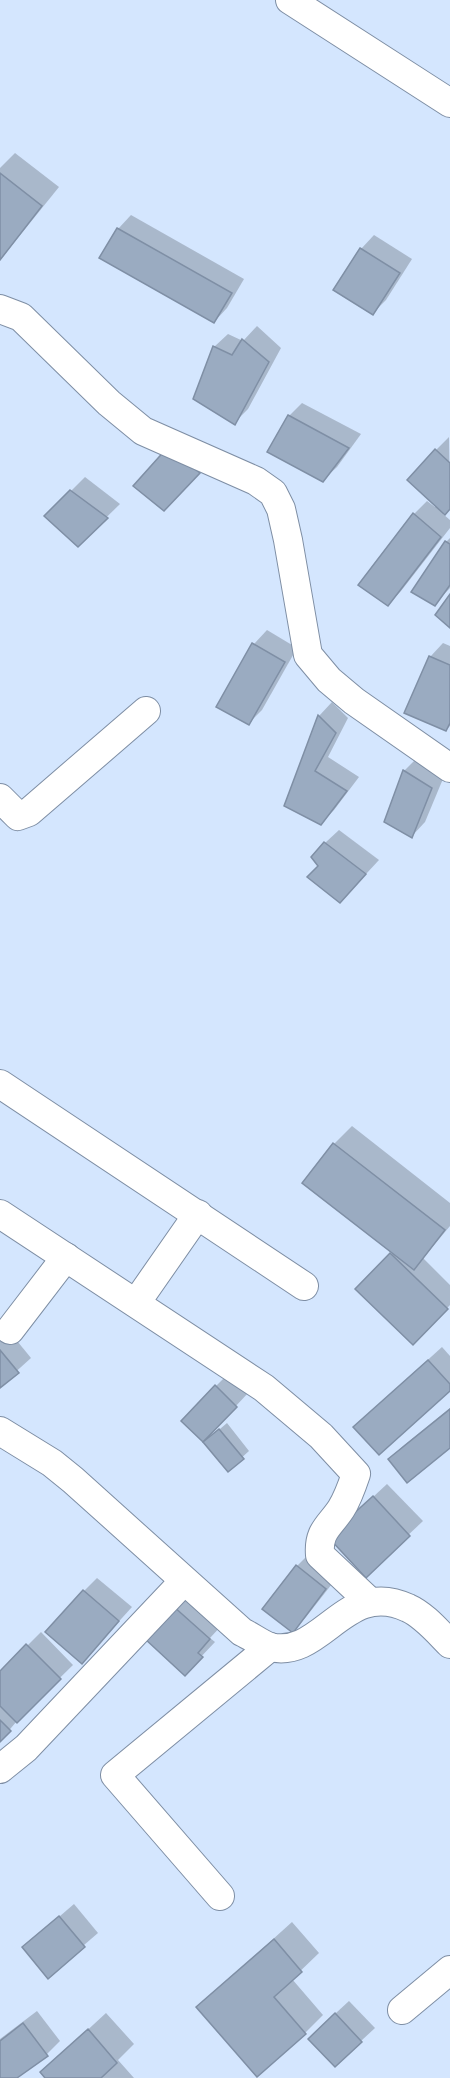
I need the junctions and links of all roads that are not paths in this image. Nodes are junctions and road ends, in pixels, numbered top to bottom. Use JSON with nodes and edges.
{"nodes":[{"id":1,"x":290,"y":0,"type":"edge"},
{"id":2,"x":450,"y":103,"type":"edge"},
{"id":3,"x":0,"y":309,"type":"edge"},
{"id":4,"x":146,"y":711,"type":"dead end"},
{"id":5,"x":450,"y":768,"type":"edge"},
{"id":6,"x":0,"y":798,"type":"edge"},
{"id":7,"x":0,"y":1084,"type":"edge"},
{"id":8,"x":0,"y":1214,"type":"edge"},
{"id":9,"x":198,"y":1214,"type":"junction"},
{"id":10,"x":66,"y":1257,"type":"junction"},
{"id":11,"x":304,"y":1286,"type":"dead end"},
{"id":12,"x":136,"y":1303,"type":"junction"},
{"id":13,"x":10,"y":1330,"type":"dead end"},
{"id":14,"x":0,"y":1431,"type":"edge"},
{"id":15,"x":184,"y":1581,"type":"junction"},
{"id":16,"x":369,"y":1601,"type":"junction"},
{"id":17,"x":450,"y":1644,"type":"edge"},
{"id":18,"x":270,"y":1647,"type":"junction"},
{"id":19,"x":0,"y":1769,"type":"edge"},
{"id":20,"x":220,"y":1896,"type":"dead end"},
{"id":21,"x":450,"y":1970,"type":"edge"},
{"id":22,"x":402,"y":2010,"type":"dead end"}],
"edges":[{"from":1,"to":2,"type":"street"},
{"from":3,"to":5,"type":"street"},
{"from":4,"to":6,"type":"street"},
{"from":7,"to":9,"type":"street"},
{"from":8,"to":10,"type":"street"},
{"from":9,"to":11,"type":"street"},
{"from":9,"to":12,"type":"street"},
{"from":10,"to":12,"type":"street"},
{"from":10,"to":13,"type":"street"},
{"from":12,"to":16,"type":"street"},
{"from":14,"to":15,"type":"street"},
{"from":15,"to":18,"type":"street"},
{"from":15,"to":19,"type":"street"},
{"from":16,"to":17,"type":"street"},
{"from":16,"to":18,"type":"street"},
{"from":18,"to":20,"type":"street"},
{"from":21,"to":22,"type":"street"}]}
